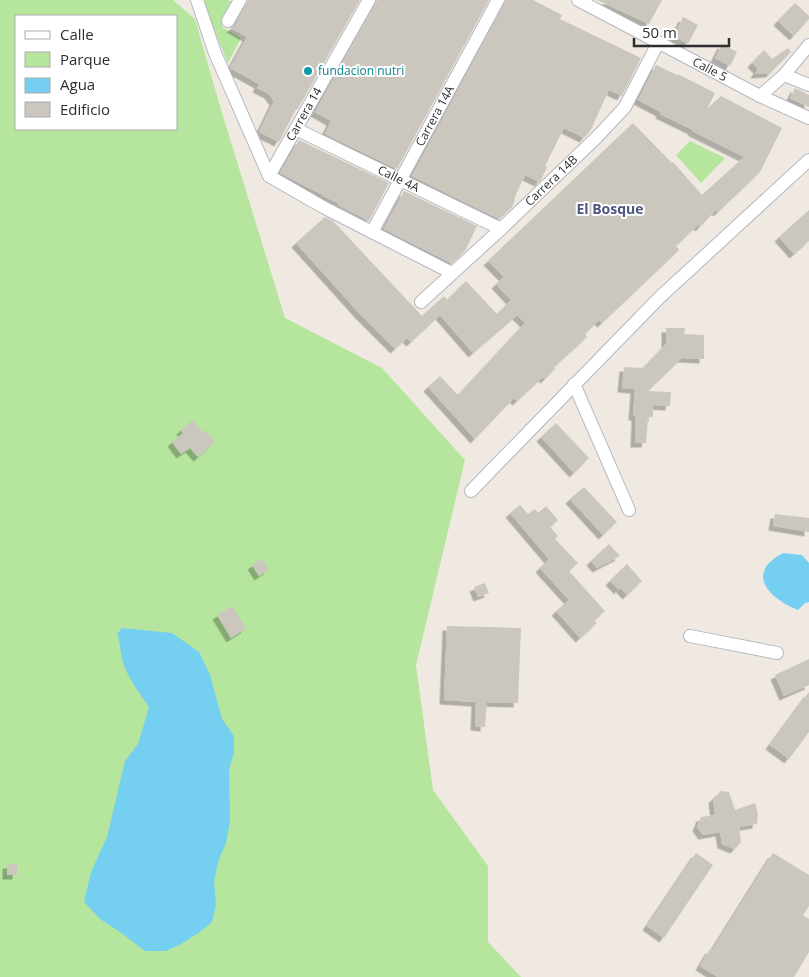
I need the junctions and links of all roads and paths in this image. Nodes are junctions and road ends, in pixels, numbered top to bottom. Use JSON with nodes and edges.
{"nodes":[{"id":1,"x":197,"y":0,"type":"edge"},
{"id":2,"x":369,"y":0,"type":"edge"},
{"id":3,"x":498,"y":0,"type":"edge"},
{"id":4,"x":578,"y":0,"type":"edge"},
{"id":5,"x":238,"y":1,"type":"edge"},
{"id":6,"x":228,"y":21,"type":"dead end"},
{"id":7,"x":658,"y":44,"type":"junction"},
{"id":8,"x":809,"y":46,"type":"edge"},
{"id":9,"x":784,"y":75,"type":"junction"},
{"id":10,"x":809,"y":85,"type":"edge"},
{"id":11,"x":760,"y":96,"type":"junction"},
{"id":12,"x":809,"y":118,"type":"edge"},
{"id":13,"x":296,"y":129,"type":"junction"},
{"id":14,"x":809,"y":160,"type":"edge"},
{"id":15,"x":269,"y":176,"type":"junction"},
{"id":16,"x":400,"y":180,"type":"junction"},
{"id":17,"x":500,"y":229,"type":"junction"},
{"id":18,"x":372,"y":232,"type":"junction"},
{"id":19,"x":452,"y":273,"type":"junction"},
{"id":20,"x":421,"y":302,"type":"dead end"},
{"id":21,"x":574,"y":384,"type":"junction"},
{"id":22,"x":471,"y":491,"type":"dead end"},
{"id":23,"x":629,"y":510,"type":"dead end"},
{"id":24,"x":690,"y":636,"type":"dead end"},
{"id":25,"x":777,"y":653,"type":"dead end"}],
"edges":[{"from":1,"to":15,"type":"street"},
{"from":2,"to":13,"type":"street","name":"Carrera 14"},
{"from":3,"to":16,"type":"street","name":"Carrera 14A"},
{"from":4,"to":7,"type":"street","name":"Calle 5"},
{"from":5,"to":6,"type":"street"},
{"from":7,"to":11,"type":"street","name":"Calle 5"},
{"from":7,"to":17,"type":"street","name":"Carrera 14B"},
{"from":8,"to":9,"type":"street"},
{"from":9,"to":10,"type":"street"},
{"from":9,"to":11,"type":"street"},
{"from":11,"to":12,"type":"street","name":"Calle 5"},
{"from":13,"to":15,"type":"street","name":"Carrera 14"},
{"from":13,"to":16,"type":"street","name":"Calle 4A"},
{"from":14,"to":21,"type":"street"},
{"from":15,"to":18,"type":"street"},
{"from":16,"to":17,"type":"street","name":"Calle 4A"},
{"from":16,"to":18,"type":"street","name":"Carrera 14A"},
{"from":17,"to":19,"type":"street","name":"Carrera 14B"},
{"from":18,"to":19,"type":"street"},
{"from":19,"to":20,"type":"street","name":"Carrera 14B"},
{"from":21,"to":22,"type":"street"},
{"from":21,"to":23,"type":"street"},
{"from":24,"to":25,"type":"street"}]}
